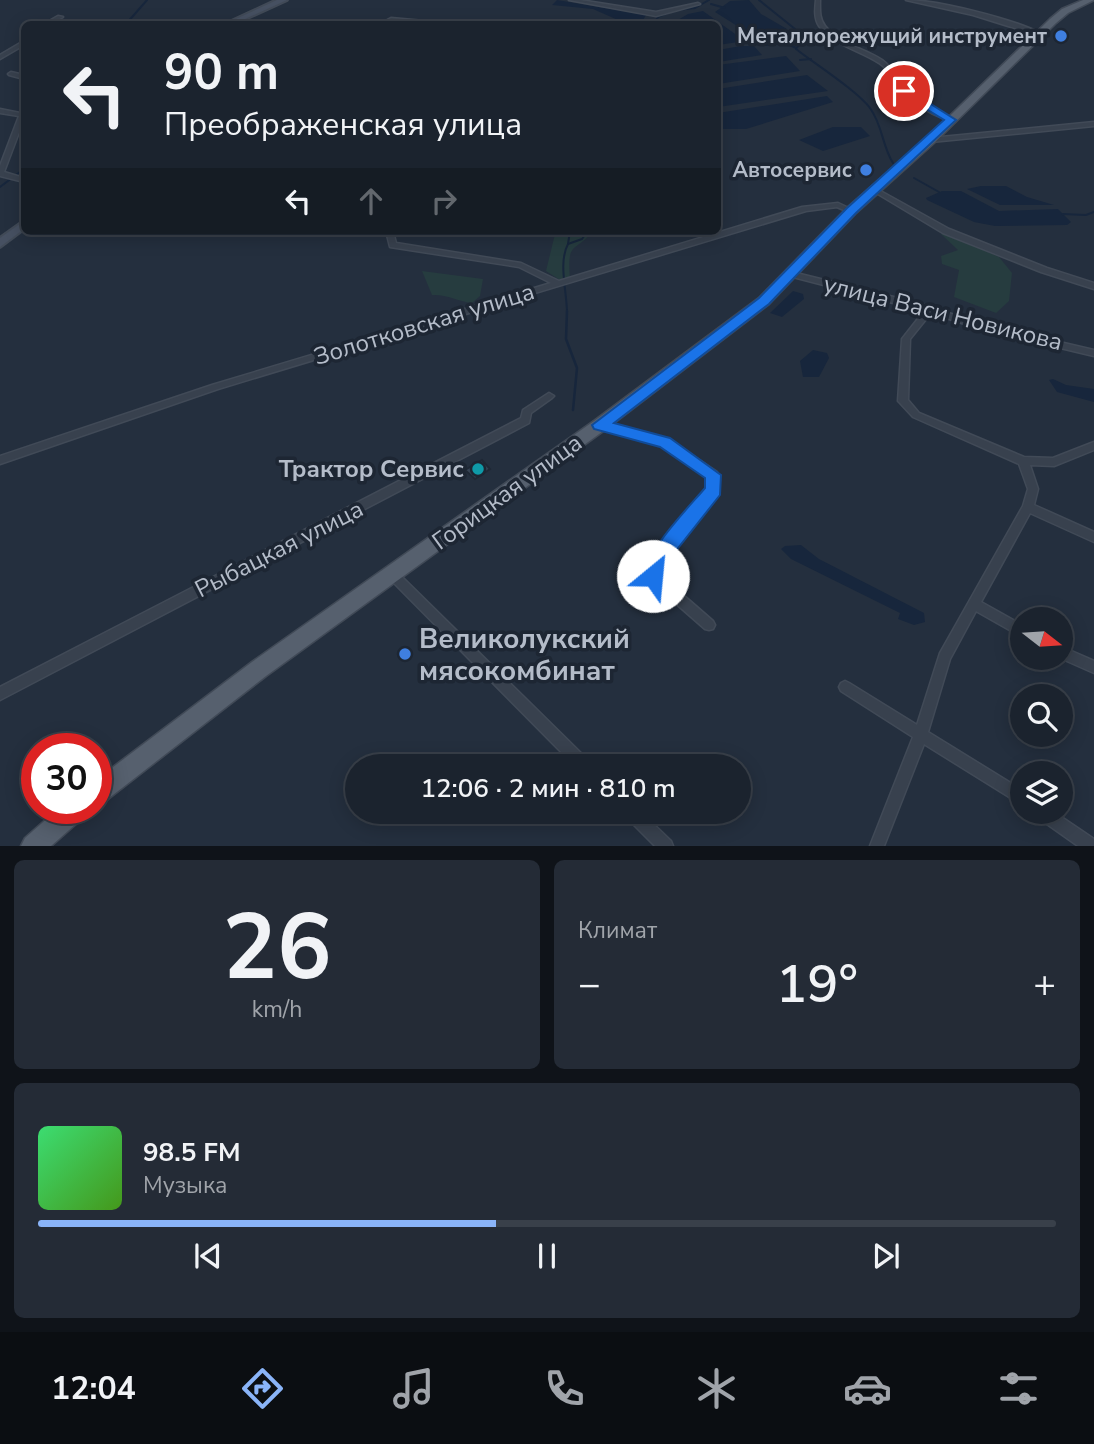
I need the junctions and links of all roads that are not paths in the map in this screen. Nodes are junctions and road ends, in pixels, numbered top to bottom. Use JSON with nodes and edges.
{"nodes":[{"id":1,"x":284,"y":0,"type":"edge"},
{"id":2,"x":570,"y":0,"type":"edge"},
{"id":3,"x":818,"y":0,"type":"edge"},
{"id":4,"x":908,"y":0,"type":"edge"},
{"id":5,"x":1090,"y":0,"type":"edge"},
{"id":6,"x":698,"y":4,"type":"dead end"},
{"id":7,"x":60,"y":17,"type":"dead end"},
{"id":8,"x":53,"y":21,"type":"edge"},
{"id":9,"x":236,"y":21,"type":"edge"},
{"id":10,"x":1039,"y":34,"type":"junction"},
{"id":11,"x":21,"y":46,"type":"edge"},
{"id":12,"x":0,"y":57,"type":"edge"},
{"id":13,"x":11,"y":74,"type":"dead end"},
{"id":14,"x":21,"y":76,"type":"edge"},
{"id":15,"x":0,"y":111,"type":"edge"},
{"id":16,"x":21,"y":113,"type":"edge"},
{"id":17,"x":951,"y":120,"type":"junction"},
{"id":18,"x":21,"y":123,"type":"edge"},
{"id":19,"x":1094,"y":124,"type":"edge"},
{"id":20,"x":931,"y":140,"type":"junction"},
{"id":21,"x":3,"y":155,"type":"edge"},
{"id":22,"x":1,"y":174,"type":"edge"},
{"id":23,"x":18,"y":178,"type":"edge"},
{"id":24,"x":875,"y":190,"type":"junction"},
{"id":25,"x":852,"y":211,"type":"junction"},
{"id":26,"x":21,"y":226,"type":"edge"},
{"id":27,"x":721,"y":234,"type":"edge"},
{"id":28,"x":390,"y":235,"type":"edge"},
{"id":29,"x":719,"y":235,"type":"edge"},
{"id":30,"x":0,"y":244,"type":"edge"},
{"id":31,"x":792,"y":274,"type":"junction"},
{"id":32,"x":563,"y":282,"type":"junction"},
{"id":33,"x":1094,"y":286,"type":"edge"},
{"id":34,"x":928,"y":311,"type":"junction"},
{"id":35,"x":1094,"y":353,"type":"edge"},
{"id":36,"x":549,"y":396,"type":"dead end"},
{"id":37,"x":600,"y":425,"type":"junction"},
{"id":38,"x":1094,"y":446,"type":"edge"},
{"id":39,"x":0,"y":460,"type":"edge"},
{"id":40,"x":1023,"y":461,"type":"junction"},
{"id":41,"x":1028,"y":507,"type":"junction"},
{"id":42,"x":1094,"y":537,"type":"edge"},
{"id":43,"x":392,"y":574,"type":"junction"},
{"id":44,"x":975,"y":604,"type":"junction"},
{"id":45,"x":1010,"y":624,"type":"edge"},
{"id":46,"x":709,"y":625,"type":"dead end"},
{"id":47,"x":1073,"y":658,"type":"edge"},
{"id":48,"x":1094,"y":667,"type":"edge"},
{"id":49,"x":845,"y":687,"type":"dead end"},
{"id":50,"x":0,"y":694,"type":"edge"},
{"id":51,"x":920,"y":734,"type":"junction"},
{"id":52,"x":572,"y":754,"type":"edge"},
{"id":53,"x":112,"y":782,"type":"edge"},
{"id":54,"x":1010,"y":790,"type":"edge"},
{"id":55,"x":59,"y":824,"type":"edge"},
{"id":56,"x":644,"y":824,"type":"edge"},
{"id":57,"x":1060,"y":824,"type":"edge"},
{"id":58,"x":33,"y":845,"type":"edge"},
{"id":59,"x":666,"y":845,"type":"edge"},
{"id":60,"x":877,"y":845,"type":"edge"},
{"id":61,"x":1091,"y":845,"type":"edge"}],
"edges":[{"from":1,"to":9,"type":"main road"},
{"from":2,"to":6,"type":"street"},
{"from":3,"to":17,"type":"street"},
{"from":4,"to":10,"type":"street"},
{"from":5,"to":10,"type":"main road","name":"Горицкая улица"},
{"from":7,"to":8,"type":"street"},
{"from":10,"to":17,"type":"main road","name":"Горицкая улица"},
{"from":11,"to":12,"type":"street"},
{"from":13,"to":14,"type":"street"},
{"from":15,"to":16,"type":"street"},
{"from":17,"to":20,"type":"main road","name":"Горицкая улица"},
{"from":18,"to":21,"type":"street"},
{"from":19,"to":20,"type":"street"},
{"from":20,"to":24,"type":"main road","name":"Горицкая улица"},
{"from":21,"to":22,"type":"street"},
{"from":22,"to":23,"type":"street"},
{"from":24,"to":25,"type":"main road","name":"Горицкая улица"},
{"from":24,"to":33,"type":"street"},
{"from":25,"to":27,"type":"street","name":"Золотковская улица"},
{"from":25,"to":31,"type":"main road","name":"Горицкая улица"},
{"from":26,"to":30,"type":"main road"},
{"from":28,"to":32,"type":"street"},
{"from":29,"to":32,"type":"street","name":"Золотковская улица"},
{"from":31,"to":34,"type":"street","name":"улица Васи Новикова"},
{"from":31,"to":37,"type":"main road","name":"Горицкая улица"},
{"from":32,"to":39,"type":"street","name":"Золотковская улица"},
{"from":34,"to":35,"type":"street","name":"улица Васи Новикова"},
{"from":34,"to":40,"type":"street"},
{"from":36,"to":50,"type":"street","name":"Рыбацкая улица"},
{"from":37,"to":43,"type":"main road","name":"Горицкая улица"},
{"from":37,"to":46,"type":"street"},
{"from":38,"to":40,"type":"street"},
{"from":40,"to":41,"type":"street"},
{"from":41,"to":42,"type":"street"},
{"from":41,"to":44,"type":"street"},
{"from":43,"to":52,"type":"street"},
{"from":43,"to":53,"type":"main road","name":"Горицкая улица"},
{"from":44,"to":45,"type":"street"},
{"from":44,"to":51,"type":"street"},
{"from":47,"to":48,"type":"street"},
{"from":49,"to":51,"type":"street"},
{"from":51,"to":54,"type":"street"},
{"from":51,"to":60,"type":"street"},
{"from":55,"to":58,"type":"main road"},
{"from":56,"to":59,"type":"street"},
{"from":57,"to":61,"type":"street"}]}
